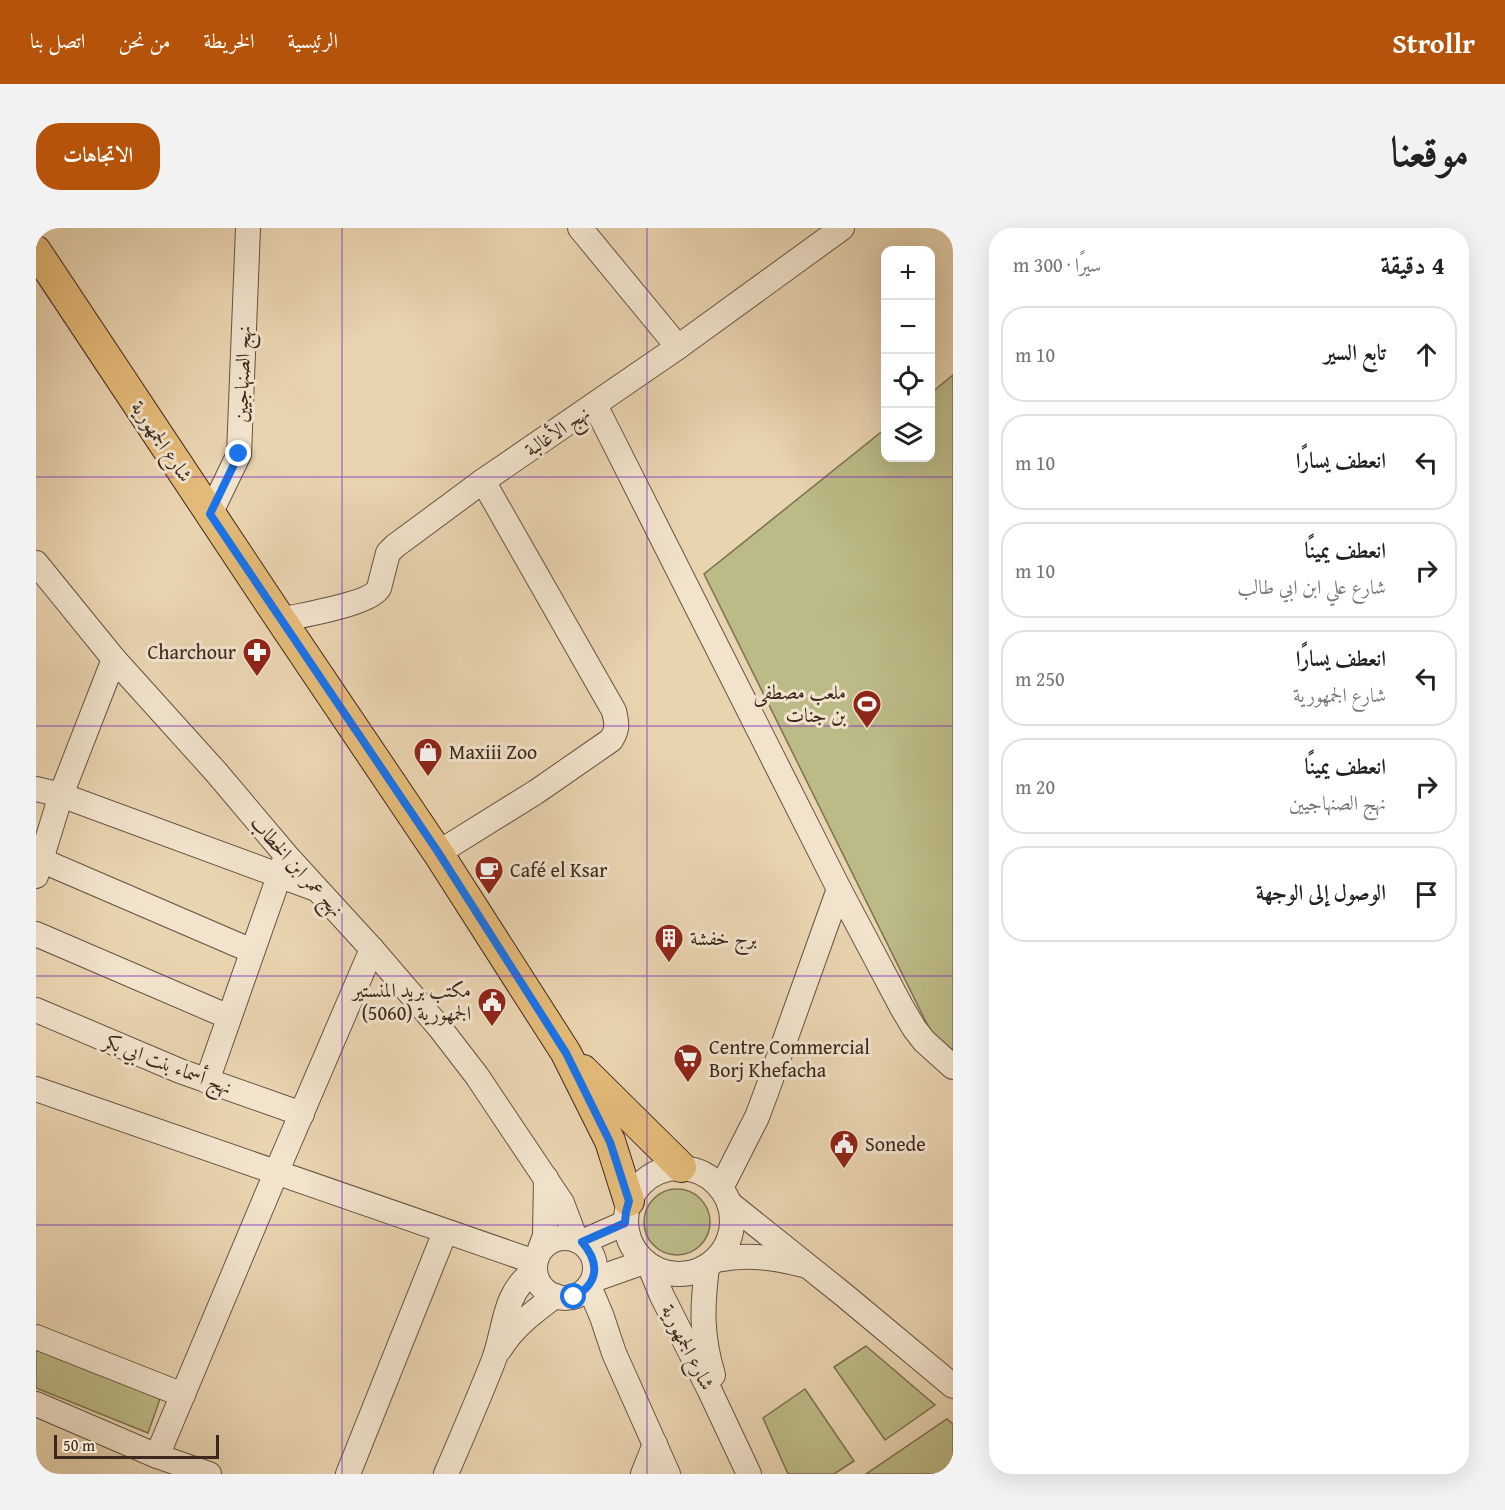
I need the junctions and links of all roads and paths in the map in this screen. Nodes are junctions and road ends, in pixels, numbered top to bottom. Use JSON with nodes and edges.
{"nodes":[{"id":1,"x":248,"y":228,"type":"edge"},
{"id":2,"x":580,"y":228,"type":"edge"},
{"id":3,"x":842,"y":228,"type":"edge"},
{"id":4,"x":36,"y":251,"type":"edge"},
{"id":5,"x":678,"y":347,"type":"junction"},
{"id":6,"x":595,"y":405,"type":"junction"},
{"id":7,"x":483,"y":481,"type":"junction"},
{"id":8,"x":210,"y":514,"type":"junction"},
{"id":9,"x":36,"y":563,"type":"edge"},
{"id":10,"x":281,"y":620,"type":"junction"},
{"id":11,"x":114,"y":659,"type":"junction"},
{"id":12,"x":36,"y":789,"type":"edge"},
{"id":13,"x":61,"y":795,"type":"junction"},
{"id":14,"x":438,"y":852,"type":"junction"},
{"id":15,"x":38,"y":865,"type":"edge"},
{"id":16,"x":283,"y":866,"type":"junction"},
{"id":17,"x":839,"y":889,"type":"junction"},
{"id":18,"x":36,"y":934,"type":"edge"},
{"id":19,"x":372,"y":949,"type":"junction"},
{"id":20,"x":252,"y":951,"type":"junction"},
{"id":21,"x":36,"y":1010,"type":"edge"},
{"id":22,"x":229,"y":1017,"type":"junction"},
{"id":23,"x":566,"y":1053,"type":"junction"},
{"id":24,"x":953,"y":1068,"type":"edge"},
{"id":25,"x":207,"y":1081,"type":"junction"},
{"id":26,"x":36,"y":1089,"type":"edge"},
{"id":27,"x":302,"y":1114,"type":"junction"},
{"id":28,"x":750,"y":1131,"type":"junction"},
{"id":29,"x":691,"y":1170,"type":"junction"},
{"id":30,"x":276,"y":1173,"type":"junction"},
{"id":31,"x":546,"y":1178,"type":"junction"},
{"id":32,"x":725,"y":1196,"type":"junction"},
{"id":33,"x":627,"y":1212,"type":"junction"},
{"id":34,"x":445,"y":1232,"type":"junction"},
{"id":35,"x":579,"y":1241,"type":"junction"},
{"id":36,"x":536,"y":1261,"type":"junction"},
{"id":37,"x":647,"y":1264,"type":"junction"},
{"id":38,"x":712,"y":1264,"type":"junction"},
{"id":39,"x":808,"y":1266,"type":"junction"},
{"id":40,"x":577,"y":1290,"type":"junction"},
{"id":41,"x":36,"y":1337,"type":"edge"},
{"id":42,"x":494,"y":1359,"type":"junction"},
{"id":43,"x":953,"y":1386,"type":"edge"},
{"id":44,"x":183,"y":1395,"type":"junction"},
{"id":45,"x":36,"y":1404,"type":"edge"},
{"id":46,"x":728,"y":1427,"type":"junction"},
{"id":47,"x":655,"y":1444,"type":"junction"},
{"id":48,"x":157,"y":1456,"type":"junction"},
{"id":49,"x":209,"y":1474,"type":"edge"},
{"id":50,"x":348,"y":1474,"type":"edge"},
{"id":51,"x":446,"y":1474,"type":"edge"},
{"id":52,"x":643,"y":1474,"type":"edge"},
{"id":53,"x":668,"y":1474,"type":"edge"},
{"id":54,"x":749,"y":1474,"type":"edge"}],
"edges":[{"from":1,"to":8,"type":"street","name":"نهج الصنهاجيين"},
{"from":2,"to":5,"type":"street"},
{"from":3,"to":5,"type":"street","name":"نهج الأغالبة"},
{"from":4,"to":8,"type":"main road","name":"شارع الجمهورية"},
{"from":5,"to":6,"type":"street","name":"نهج الأغالبة"},
{"from":6,"to":7,"type":"street","name":"نهج الأغالبة"},
{"from":6,"to":17,"type":"street"},
{"from":7,"to":10,"type":"street","name":"نهج الأغالبة"},
{"from":7,"to":14,"type":"street"},
{"from":8,"to":10,"type":"main road","name":"شارع الجمهورية"},
{"from":9,"to":11,"type":"street","name":"نهج عمر ابن الخطاب"},
{"from":10,"to":14,"type":"main road","name":"شارع الجمهورية"},
{"from":11,"to":13,"type":"street"},
{"from":11,"to":16,"type":"street","name":"نهج عمر ابن الخطاب"},
{"from":12,"to":13,"type":"street"},
{"from":13,"to":15,"type":"street"},
{"from":13,"to":16,"type":"street"},
{"from":14,"to":23,"type":"main road","name":"شارع الجمهورية"},
{"from":15,"to":20,"type":"street"},
{"from":16,"to":19,"type":"street","name":"نهج عمر ابن الخطاب"},
{"from":16,"to":20,"type":"street"},
{"from":17,"to":24,"type":"street"},
{"from":17,"to":28,"type":"street"},
{"from":18,"to":22,"type":"street"},
{"from":19,"to":27,"type":"street"},
{"from":19,"to":31,"type":"street","name":"نهج عمر ابن الخطاب"},
{"from":20,"to":22,"type":"street"},
{"from":21,"to":25,"type":"street","name":"نهج أسماء بنت ابي بكر"},
{"from":22,"to":25,"type":"street"},
{"from":23,"to":29,"type":"main road","name":"شارع الجمهورية"},
{"from":23,"to":33,"type":"main road","name":"شارع الجمهورية"},
{"from":25,"to":27,"type":"street","name":"نهج أسماء بنت ابي بكر"},
{"from":26,"to":30,"type":"street"},
{"from":27,"to":30,"type":"street"},
{"from":28,"to":29,"type":"street"},
{"from":28,"to":32,"type":"street"},
{"from":29,"to":32,"type":"street"},
{"from":29,"to":33,"type":"street"},
{"from":30,"to":34,"type":"street"},
{"from":30,"to":44,"type":"street"},
{"from":31,"to":35,"type":"street","name":"نهج عمر ابن الخطاب"},
{"from":31,"to":36,"type":"street"},
{"from":32,"to":38,"type":"street"},
{"from":32,"to":39,"type":"street"},
{"from":33,"to":35,"type":"street"},
{"from":33,"to":37,"type":"street"},
{"from":34,"to":36,"type":"street"},
{"from":34,"to":50,"type":"street"},
{"from":35,"to":36,"type":"street"},
{"from":35,"to":40,"type":"street"},
{"from":36,"to":40,"type":"street"},
{"from":36,"to":42,"type":"street"},
{"from":37,"to":38,"type":"street"},
{"from":37,"to":40,"type":"street"},
{"from":37,"to":46,"type":"street","name":"شارع الجمهورية"},
{"from":38,"to":39,"type":"street"},
{"from":38,"to":46,"type":"street","name":"شارع الجمهورية"},
{"from":39,"to":43,"type":"street"},
{"from":40,"to":42,"type":"street"},
{"from":40,"to":47,"type":"street"},
{"from":41,"to":44,"type":"street"},
{"from":42,"to":51,"type":"street"},
{"from":44,"to":48,"type":"street"},
{"from":45,"to":48,"type":"street"},
{"from":46,"to":54,"type":"street","name":"شارع الجمهورية"},
{"from":47,"to":52,"type":"street"},
{"from":47,"to":53,"type":"street"},
{"from":48,"to":49,"type":"street"}]}
